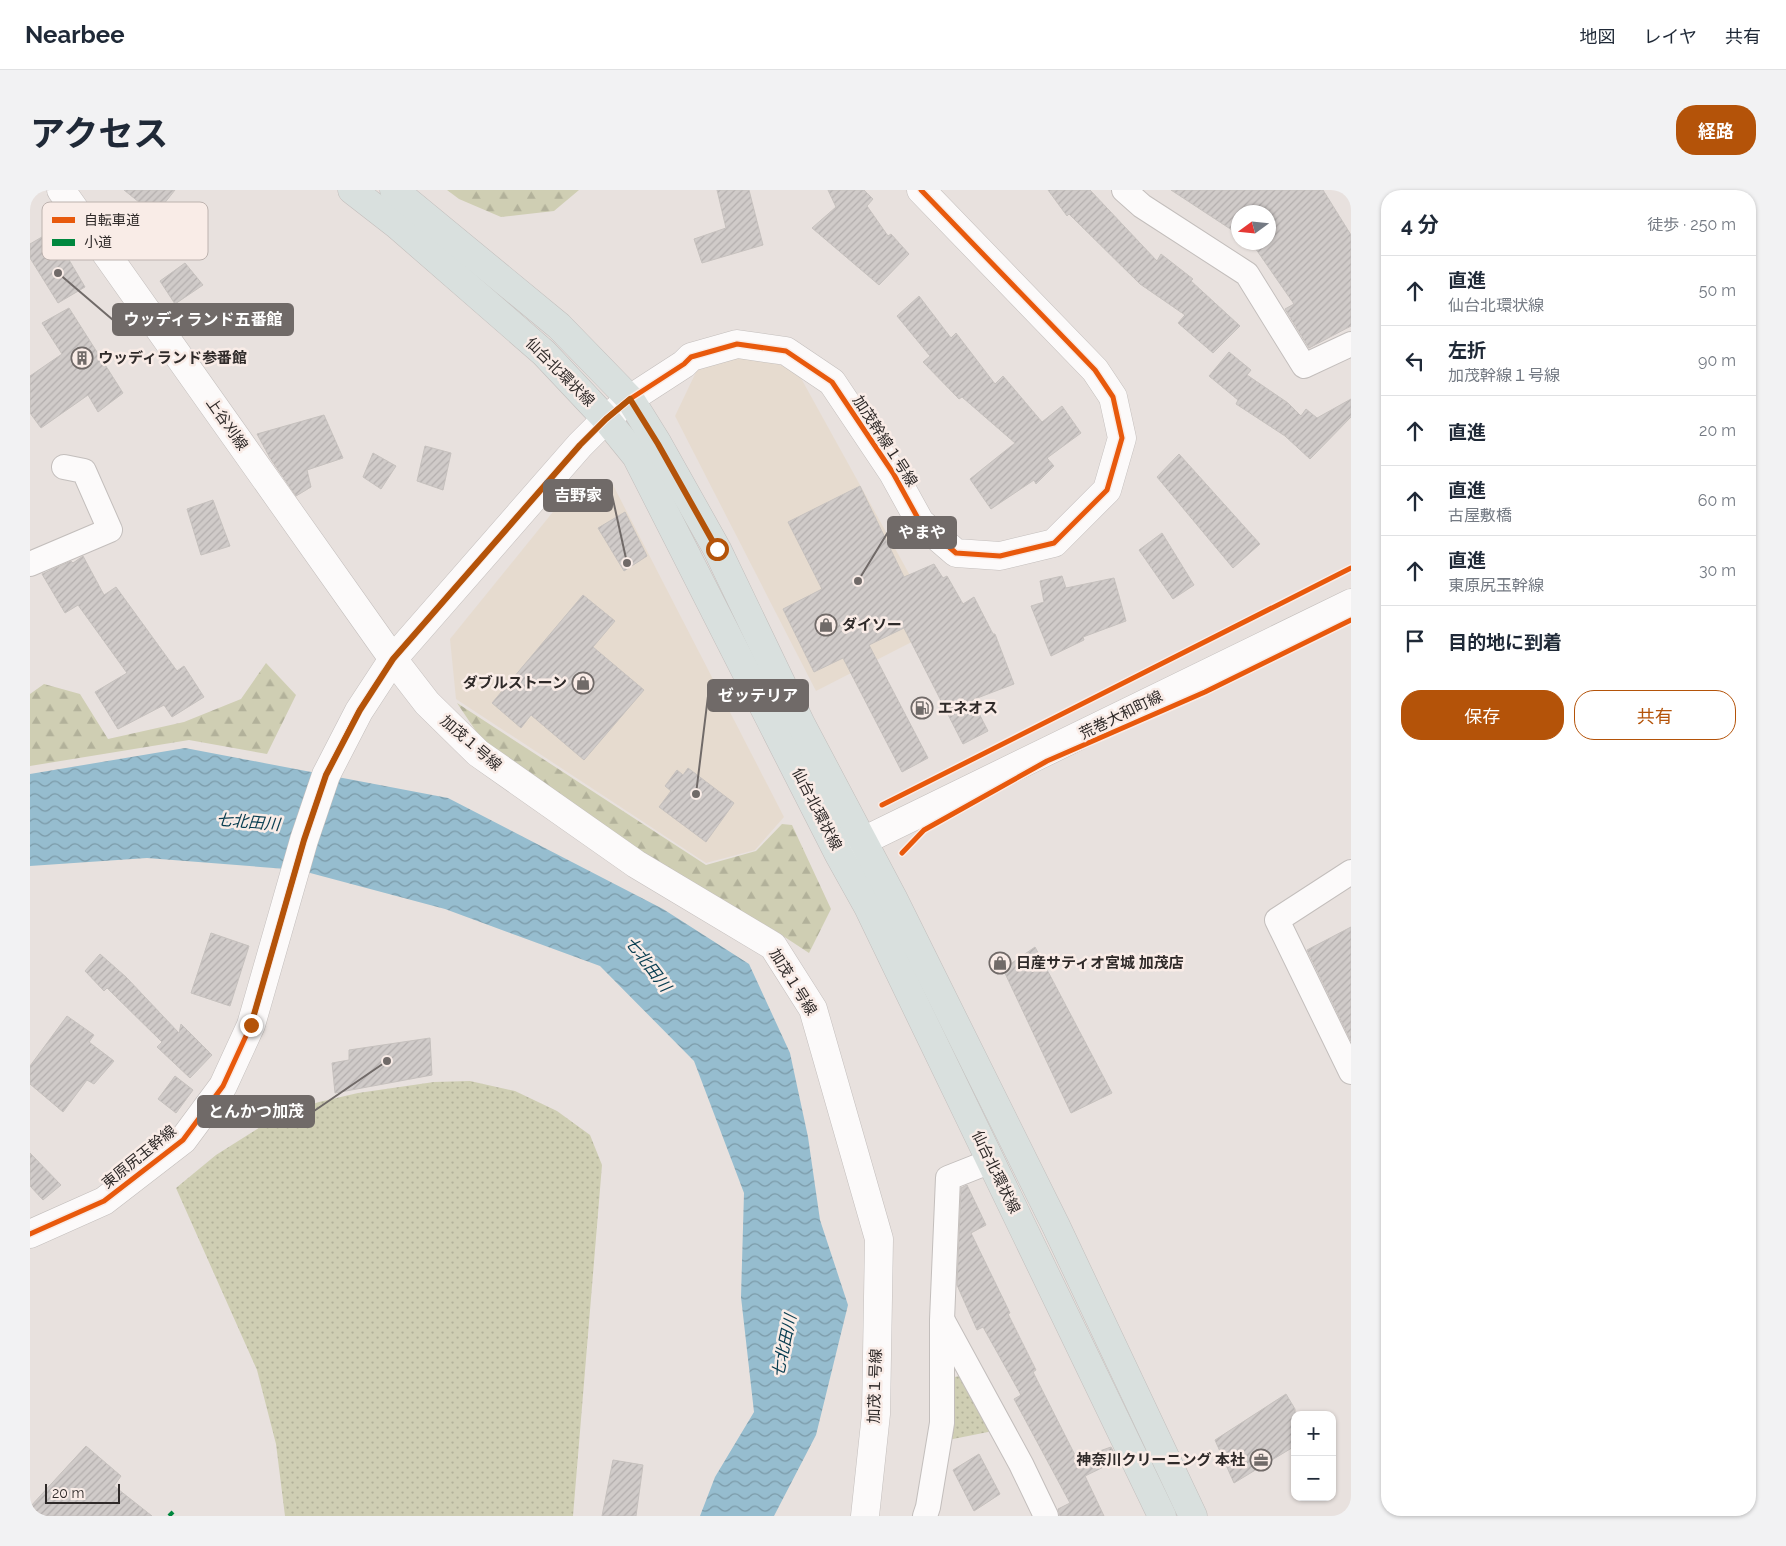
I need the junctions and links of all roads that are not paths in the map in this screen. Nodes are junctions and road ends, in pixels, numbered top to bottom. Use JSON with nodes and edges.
{"nodes":[{"id":1,"x":61,"y":190,"type":"edge"},
{"id":2,"x":352,"y":190,"type":"edge"},
{"id":3,"x":394,"y":190,"type":"edge"},
{"id":4,"x":921,"y":190,"type":"edge"},
{"id":5,"x":1124,"y":190,"type":"edge"},
{"id":6,"x":69,"y":202,"type":"edge"},
{"id":7,"x":111,"y":260,"type":"edge"},
{"id":8,"x":1351,"y":344,"type":"edge"},
{"id":9,"x":630,"y":399,"type":"junction"},
{"id":10,"x":606,"y":419,"type":"junction"},
{"id":11,"x":64,"y":467,"type":"dead end"},
{"id":12,"x":30,"y":564,"type":"edge"},
{"id":13,"x":1351,"y":603,"type":"edge"},
{"id":14,"x":393,"y":659,"type":"junction"},
{"id":15,"x":360,"y":710,"type":"joint"},
{"id":16,"x":863,"y":841,"type":"junction"},
{"id":17,"x":839,"y":855,"type":"junction"},
{"id":18,"x":1351,"y":872,"type":"edge"},
{"id":19,"x":1351,"y":1072,"type":"edge"},
{"id":20,"x":990,"y":1160,"type":"junction"},
{"id":21,"x":30,"y":1234,"type":"edge"},
{"id":22,"x":942,"y":1320,"type":"junction"},
{"id":23,"x":865,"y":1516,"type":"edge"},
{"id":24,"x":925,"y":1516,"type":"edge"},
{"id":25,"x":1046,"y":1516,"type":"edge"},
{"id":26,"x":1162,"y":1516,"type":"edge"},
{"id":27,"x":1193,"y":1516,"type":"edge"}],
"edges":[{"from":1,"to":6,"type":"street","name":"上谷刈線"},
{"from":2,"to":10,"type":"main road","name":"仙台北環状線"},
{"from":3,"to":9,"type":"main road","name":"仙台北環状線"},
{"from":4,"to":9,"type":"street","name":"加茂幹線１号線"},
{"from":5,"to":8,"type":"street"},
{"from":7,"to":14,"type":"street","name":"上谷刈線"},
{"from":9,"to":10,"type":"street","name":"加茂幹線１号線"},
{"from":9,"to":16,"type":"main road","name":"仙台北環状線"},
{"from":10,"to":14,"type":"street","name":"加茂幹線１号線"},
{"from":10,"to":17,"type":"main road","name":"仙台北環状線"},
{"from":11,"to":12,"type":"street"},
{"from":13,"to":16,"type":"street","name":"荒巻大和町線"},
{"from":14,"to":15,"type":"street","name":"加茂幹線１号線"},
{"from":14,"to":23,"type":"street","name":"加茂１号線"},
{"from":15,"to":21,"type":"street","name":"東原尻玉幹線"},
{"from":16,"to":17,"type":"street","name":"荒巻大和町線"},
{"from":16,"to":27,"type":"main road","name":"仙台北環状線"},
{"from":17,"to":20,"type":"main road","name":"仙台北環状線"},
{"from":18,"to":19,"type":"street"},
{"from":20,"to":22,"type":"street"},
{"from":20,"to":26,"type":"main road","name":"仙台北環状線"},
{"from":22,"to":24,"type":"street"},
{"from":22,"to":25,"type":"street"}]}
